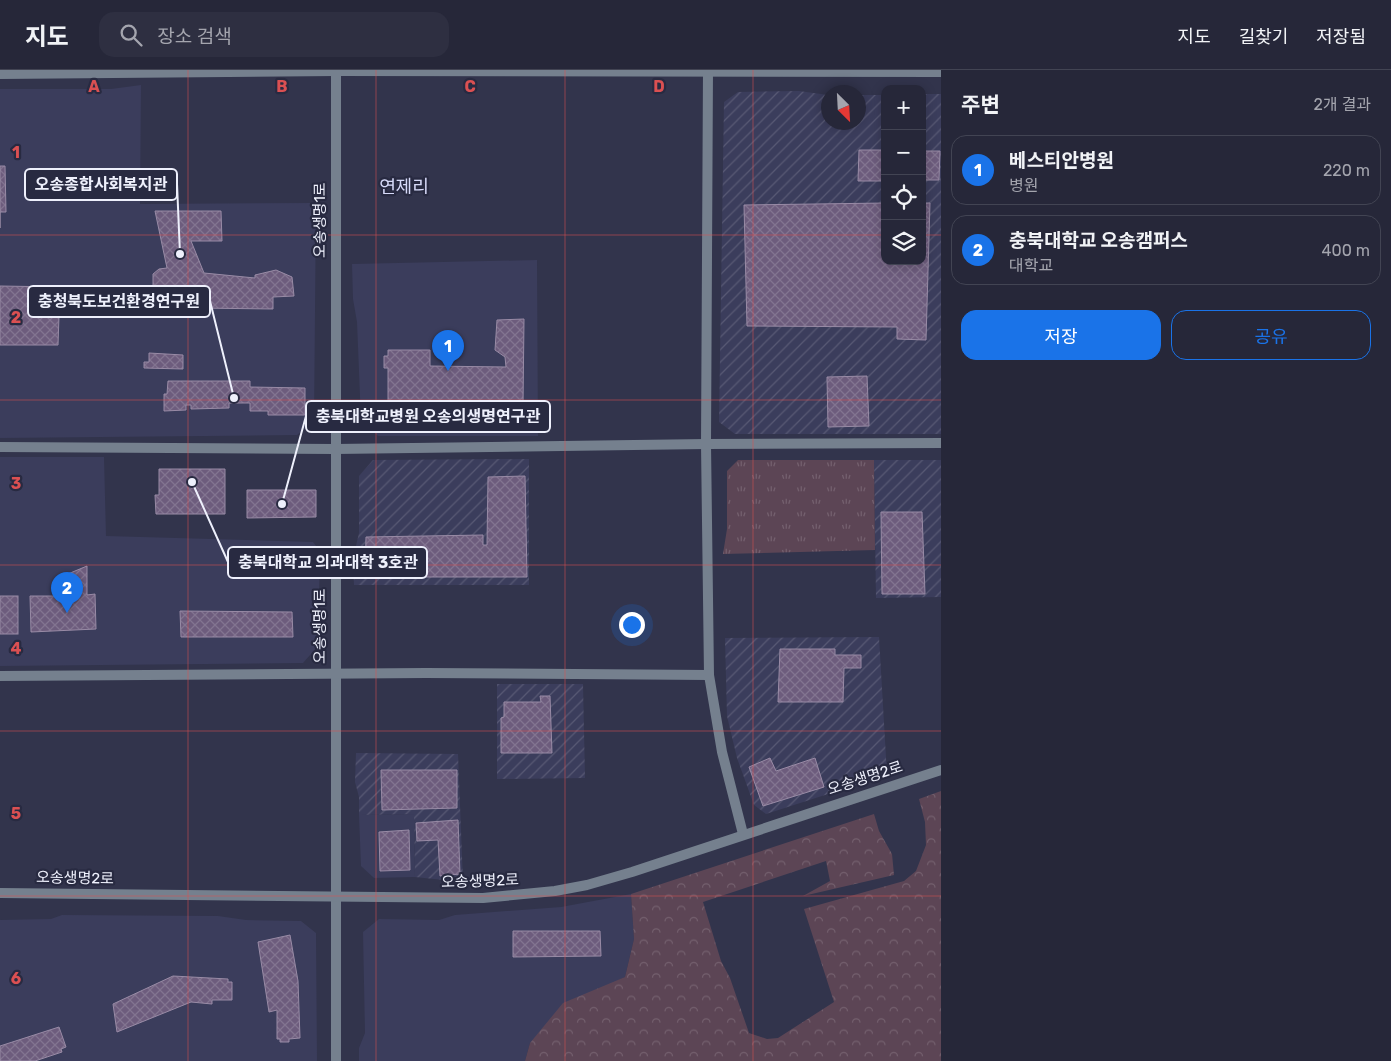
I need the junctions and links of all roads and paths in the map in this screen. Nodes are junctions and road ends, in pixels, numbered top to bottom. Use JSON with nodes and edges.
{"nodes":[{"id":1,"x":336,"y":71,"type":"edge"},
{"id":2,"x":708,"y":71,"type":"edge"},
{"id":3,"x":941,"y":72,"type":"edge"},
{"id":4,"x":0,"y":74,"type":"edge"},
{"id":5,"x":941,"y":443,"type":"edge"},
{"id":6,"x":706,"y":444,"type":"junction"},
{"id":7,"x":0,"y":447,"type":"edge"},
{"id":8,"x":335,"y":449,"type":"junction"},
{"id":9,"x":335,"y":674,"type":"junction"},
{"id":10,"x":709,"y":675,"type":"junction"},
{"id":11,"x":0,"y":676,"type":"edge"},
{"id":12,"x":941,"y":770,"type":"edge"},
{"id":13,"x":743,"y":834,"type":"junction"},
{"id":14,"x":0,"y":892,"type":"edge"},
{"id":15,"x":337,"y":897,"type":"junction"},
{"id":16,"x":336,"y":1061,"type":"edge"}],
"edges":[{"from":1,"to":2,"type":"street"},
{"from":1,"to":4,"type":"street"},
{"from":1,"to":8,"type":"street","name":"오송생명1로"},
{"from":2,"to":3,"type":"street"},
{"from":2,"to":6,"type":"street"},
{"from":5,"to":6,"type":"street"},
{"from":6,"to":8,"type":"street"},
{"from":6,"to":10,"type":"street"},
{"from":7,"to":8,"type":"street"},
{"from":8,"to":9,"type":"street","name":"오송생명1로"},
{"from":9,"to":10,"type":"street"},
{"from":9,"to":11,"type":"street"},
{"from":9,"to":15,"type":"street","name":"오송생명1로"},
{"from":10,"to":13,"type":"street"},
{"from":12,"to":13,"type":"street","name":"오송생명2로"},
{"from":13,"to":15,"type":"street","name":"오송생명2로"},
{"from":14,"to":15,"type":"street","name":"오송생명2로"},
{"from":15,"to":16,"type":"street","name":"오송생명1로"}]}
